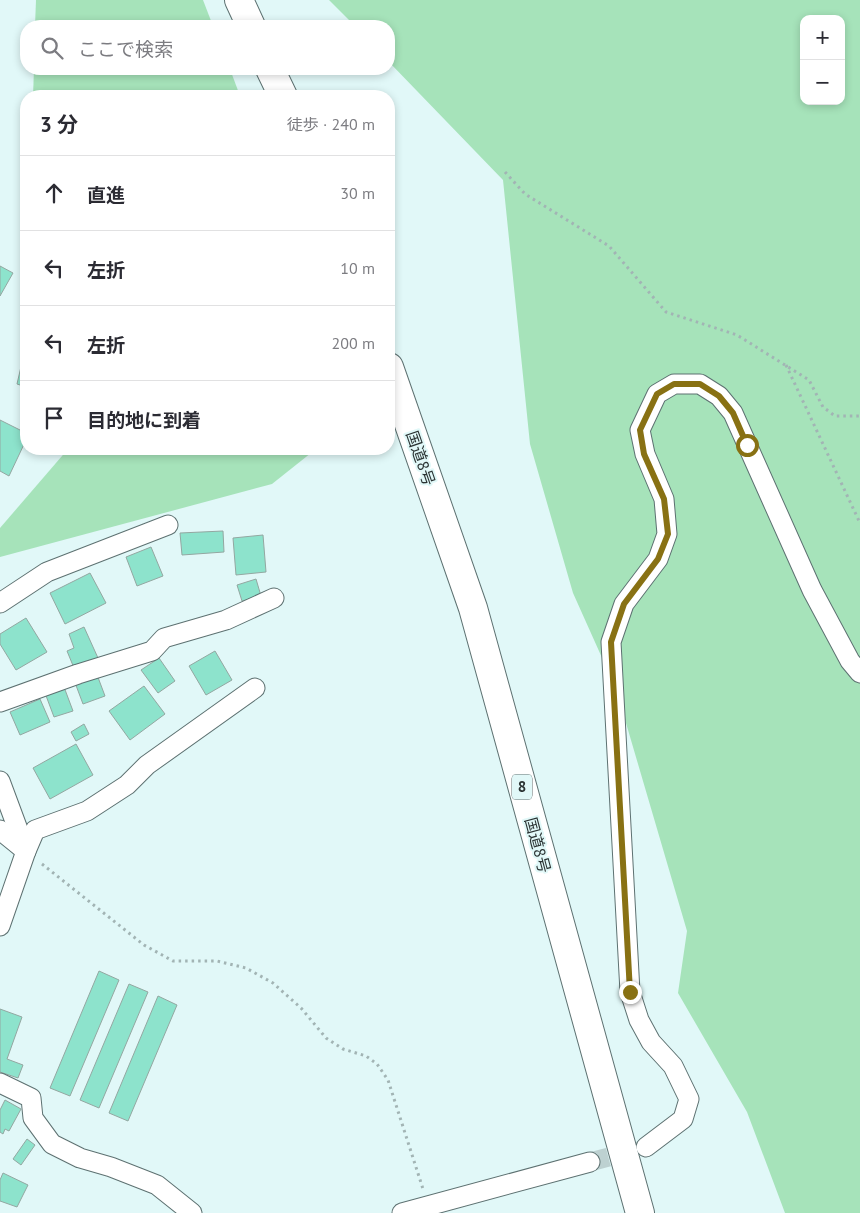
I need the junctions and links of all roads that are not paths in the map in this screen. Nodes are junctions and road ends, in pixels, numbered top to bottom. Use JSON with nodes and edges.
{"nodes":[{"id":1,"x":239,"y":0,"type":"edge"},
{"id":2,"x":248,"y":20,"type":"edge"},
{"id":3,"x":273,"y":75,"type":"edge"},
{"id":4,"x":280,"y":90,"type":"edge"},
{"id":5,"x":395,"y":384,"type":"edge"},
{"id":6,"x":168,"y":525,"type":"dead end"},
{"id":7,"x":274,"y":598,"type":"dead end"},
{"id":8,"x":0,"y":603,"type":"edge"},
{"id":9,"x":860,"y":673,"type":"edge"},
{"id":10,"x":255,"y":688,"type":"dead end"},
{"id":11,"x":0,"y":702,"type":"edge"},
{"id":12,"x":0,"y":781,"type":"edge"},
{"id":13,"x":0,"y":830,"type":"edge"},
{"id":14,"x":26,"y":851,"type":"junction"},
{"id":15,"x":0,"y":926,"type":"edge"},
{"id":16,"x":0,"y":1083,"type":"edge"},
{"id":17,"x":646,"y":1147,"type":"tunnel mouth"},
{"id":18,"x":590,"y":1162,"type":"tunnel mouth"},
{"id":19,"x":192,"y":1213,"type":"edge"},
{"id":20,"x":402,"y":1213,"type":"edge"},
{"id":21,"x":640,"y":1213,"type":"edge"}],
"edges":[{"from":1,"to":2,"type":"highway"},
{"from":3,"to":4,"type":"highway"},
{"from":5,"to":21,"type":"highway","name":"国道8号","number":"8"},
{"from":6,"to":8,"type":"street"},
{"from":7,"to":11,"type":"street"},
{"from":9,"to":17,"type":"street"},
{"from":10,"to":14,"type":"street"},
{"from":12,"to":14,"type":"street"},
{"from":13,"to":14,"type":"street"},
{"from":14,"to":15,"type":"street"},
{"from":16,"to":19,"type":"street"},
{"from":18,"to":20,"type":"street"}]}
